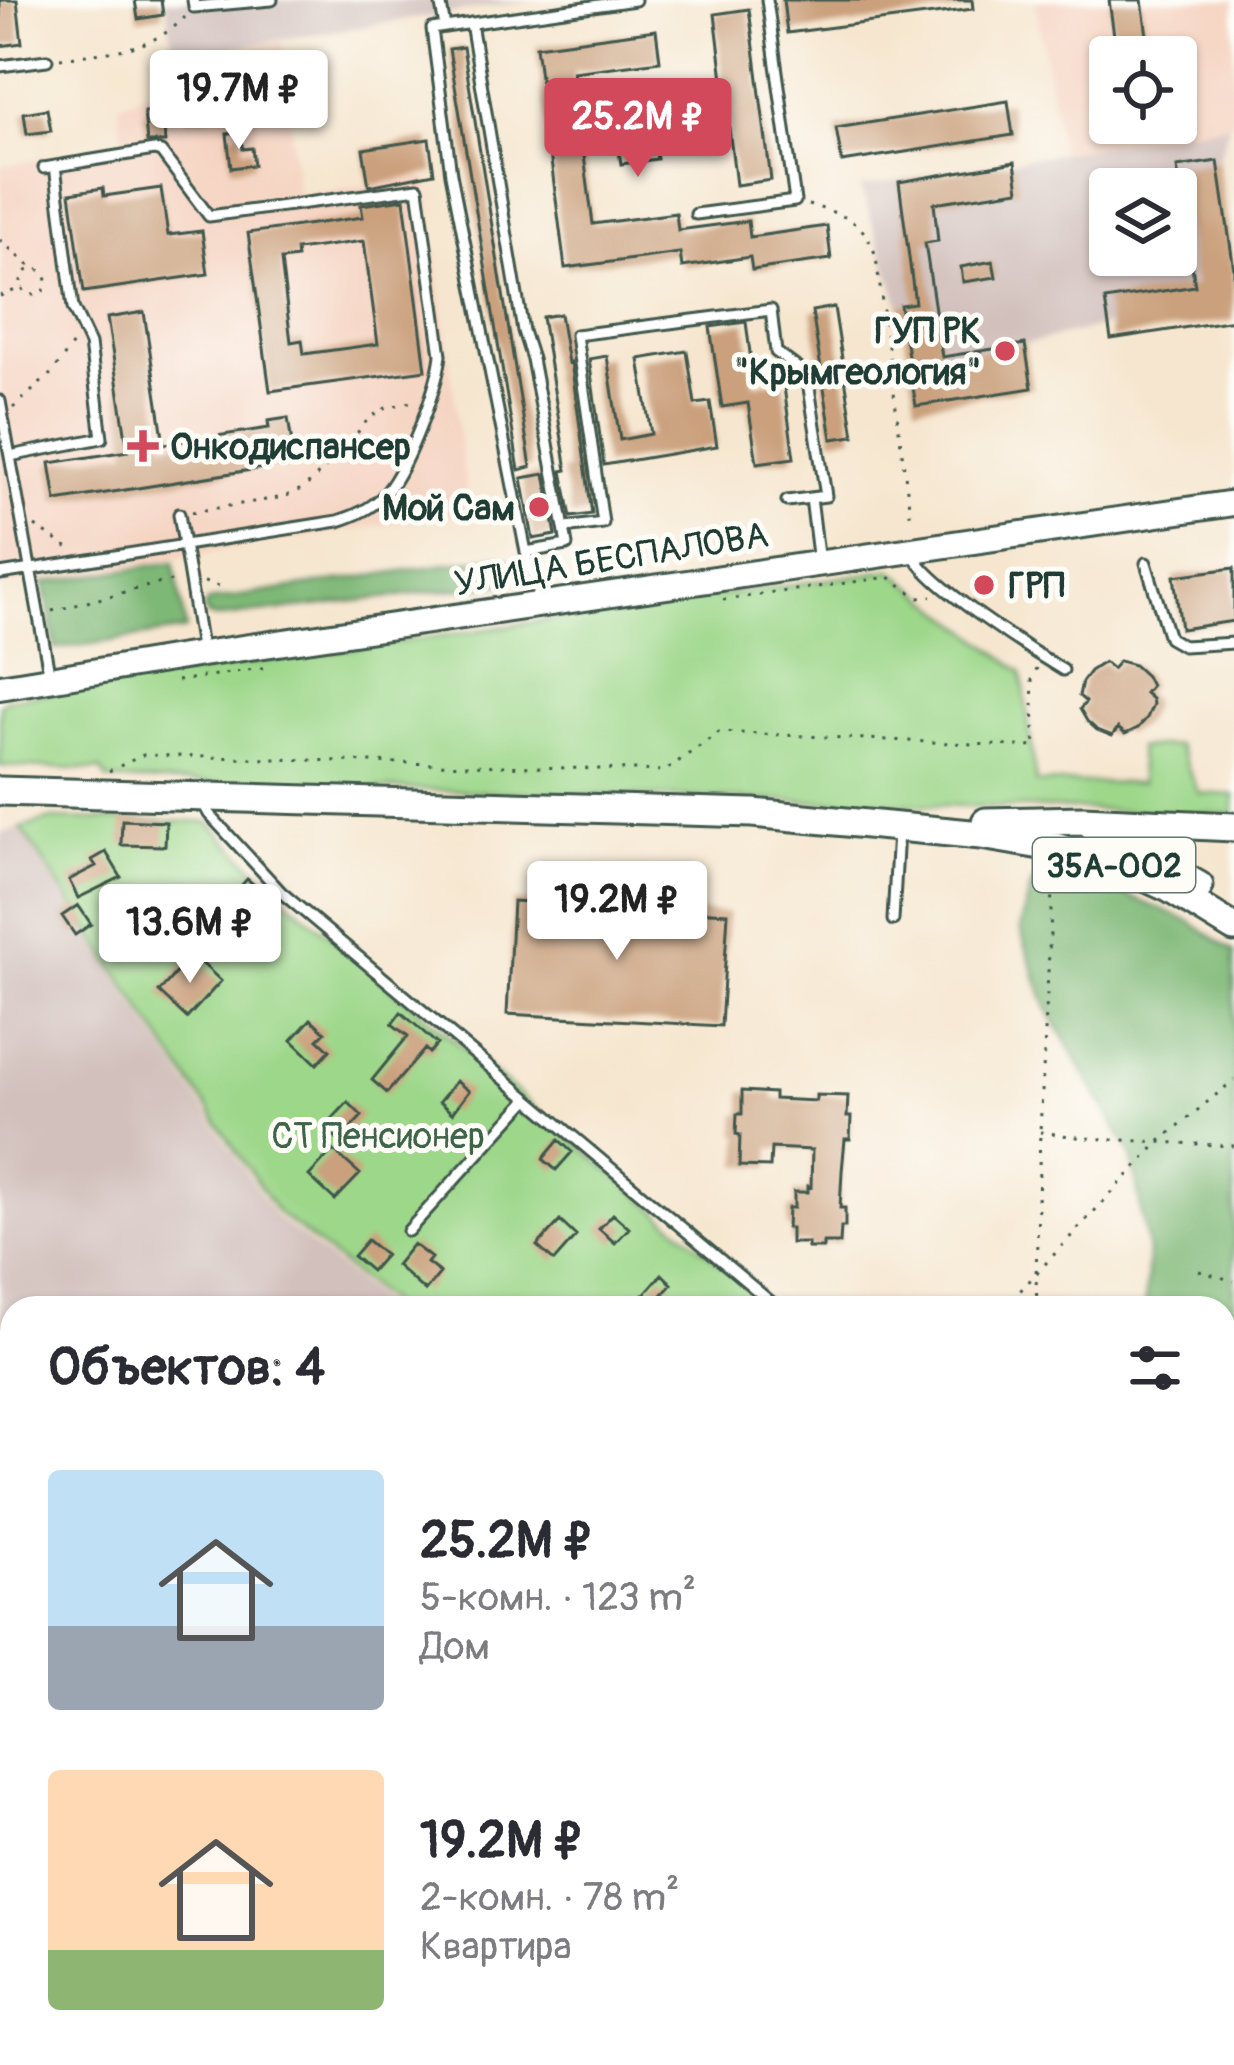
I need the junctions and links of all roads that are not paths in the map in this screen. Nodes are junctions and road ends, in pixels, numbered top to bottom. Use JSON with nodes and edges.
{"nodes":[{"id":1,"x":272,"y":0,"type":"edge"},
{"id":2,"x":440,"y":0,"type":"edge"},
{"id":3,"x":635,"y":0,"type":"edge"},
{"id":4,"x":767,"y":0,"type":"edge"},
{"id":5,"x":194,"y":4,"type":"edge"},
{"id":6,"x":471,"y":23,"type":"junction"},
{"id":7,"x":445,"y":27,"type":"junction"},
{"id":8,"x":46,"y":60,"type":"road end"},
{"id":9,"x":0,"y":66,"type":"edge"},
{"id":10,"x":696,"y":214,"type":"dead end"},
{"id":11,"x":0,"y":401,"type":"edge"},
{"id":12,"x":2,"y":422,"type":"edge"},
{"id":13,"x":10,"y":456,"type":"junction"},
{"id":14,"x":811,"y":498,"type":"junction"},
{"id":15,"x":787,"y":501,"type":"dead end"},
{"id":16,"x":1234,"y":503,"type":"edge"},
{"id":17,"x":178,"y":514,"type":"road end"},
{"id":18,"x":564,"y":528,"type":"junction"},
{"id":19,"x":184,"y":545,"type":"junction"},
{"id":20,"x":912,"y":550,"type":"junction"},
{"id":21,"x":526,"y":552,"type":"junction"},
{"id":22,"x":820,"y":562,"type":"junction"},
{"id":23,"x":1146,"y":563,"type":"dead end"},
{"id":24,"x":31,"y":569,"type":"junction"},
{"id":25,"x":0,"y":574,"type":"edge"},
{"id":26,"x":541,"y":604,"type":"junction"},
{"id":27,"x":1234,"y":643,"type":"edge"},
{"id":28,"x":202,"y":654,"type":"junction"},
{"id":29,"x":1063,"y":670,"type":"dead end"},
{"id":30,"x":50,"y":678,"type":"junction"},
{"id":31,"x":0,"y":687,"type":"edge"},
{"id":32,"x":0,"y":791,"type":"edge"},
{"id":33,"x":200,"y":798,"type":"junction"},
{"id":34,"x":833,"y":820,"type":"junction"},
{"id":35,"x":1083,"y":820,"type":"junction"},
{"id":36,"x":898,"y":826,"type":"junction"},
{"id":37,"x":1234,"y":831,"type":"edge"},
{"id":38,"x":981,"y":835,"type":"junction"},
{"id":39,"x":1114,"y":836,"type":"junction"},
{"id":40,"x":1234,"y":908,"type":"edge"},
{"id":41,"x":893,"y":920,"type":"dead end"},
{"id":42,"x":1234,"y":928,"type":"edge"},
{"id":43,"x":528,"y":1099,"type":"junction"},
{"id":44,"x":408,"y":1231,"type":"dead end"},
{"id":45,"x":764,"y":1296,"type":"edge"}],
"edges":[{"from":1,"to":5,"type":"lane"},
{"from":2,"to":7,"type":"lane"},
{"from":3,"to":6,"type":"lane"},
{"from":4,"to":10,"type":"lane"},
{"from":6,"to":7,"type":"lane"},
{"from":6,"to":18,"type":"lane"},
{"from":7,"to":21,"type":"lane"},
{"from":8,"to":9,"type":"lane"},
{"from":11,"to":12,"type":"lane"},
{"from":12,"to":13,"type":"lane"},
{"from":13,"to":19,"type":"lane"},
{"from":13,"to":24,"type":"lane"},
{"from":14,"to":15,"type":"lane"},
{"from":14,"to":18,"type":"lane"},
{"from":14,"to":22,"type":"lane"},
{"from":16,"to":20,"type":"main road","name":"УЛИЦА БЕСПАЛОВА"},
{"from":17,"to":19,"type":"lane"},
{"from":18,"to":21,"type":"lane"},
{"from":19,"to":24,"type":"lane"},
{"from":19,"to":28,"type":"lane"},
{"from":20,"to":22,"type":"main road","name":"УЛИЦА БЕСПАЛОВА"},
{"from":20,"to":29,"type":"lane"},
{"from":21,"to":26,"type":"lane"},
{"from":22,"to":26,"type":"main road","name":"УЛИЦА БЕСПАЛОВА"},
{"from":23,"to":27,"type":"lane"},
{"from":24,"to":25,"type":"lane"},
{"from":24,"to":30,"type":"lane"},
{"from":26,"to":28,"type":"main road","name":"УЛИЦА БЕСПАЛОВА"},
{"from":28,"to":30,"type":"main road","name":"УЛИЦА БЕСПАЛОВА"},
{"from":30,"to":31,"type":"main road","name":"УЛИЦА БЕСПАЛОВА"},
{"from":32,"to":33,"type":"main road","number":"35А-002"},
{"from":33,"to":34,"type":"main road","number":"35А-002"},
{"from":33,"to":43,"type":"lane"},
{"from":34,"to":35,"type":"main road","number":"35А-002"},
{"from":34,"to":36,"type":"main road","number":"35А-002"},
{"from":35,"to":37,"type":"main road"},
{"from":35,"to":39,"type":"main road"},
{"from":36,"to":38,"type":"main road","number":"35А-002"},
{"from":36,"to":41,"type":"lane"},
{"from":37,"to":39,"type":"main road"},
{"from":38,"to":39,"type":"main road"},
{"from":38,"to":42,"type":"main road","number":"35А-002"},
{"from":39,"to":40,"type":"main road"},
{"from":43,"to":44,"type":"lane"},
{"from":43,"to":45,"type":"lane"}]}
